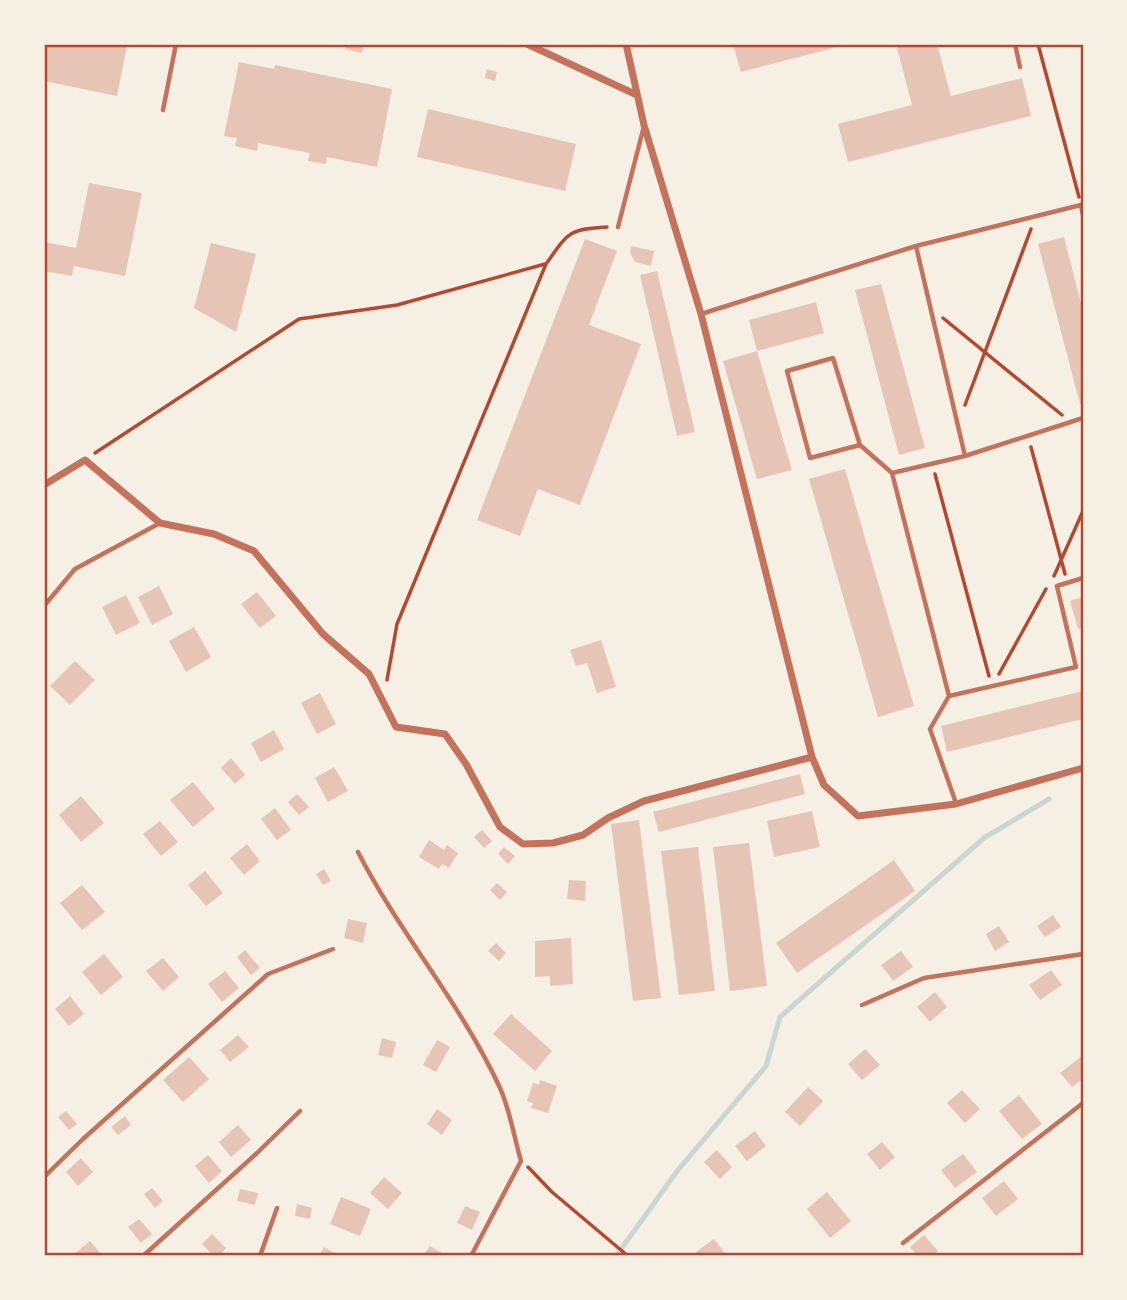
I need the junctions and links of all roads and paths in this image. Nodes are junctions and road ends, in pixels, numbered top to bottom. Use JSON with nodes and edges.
{"nodes":[{"id":1,"x":176,"y":44,"type":"edge"},
{"id":2,"x":527,"y":44,"type":"edge"},
{"id":3,"x":626,"y":44,"type":"edge"},
{"id":4,"x":1015,"y":44,"type":"edge"},
{"id":5,"x":1038,"y":44,"type":"edge"},
{"id":6,"x":1020,"y":67,"type":"dead end"},
{"id":7,"x":637,"y":95,"type":"junction"},
{"id":8,"x":163,"y":110,"type":"dead end"},
{"id":9,"x":644,"y":125,"type":"junction"},
{"id":10,"x":1081,"y":205,"type":"junction"},
{"id":11,"x":1083,"y":215,"type":"edge"},
{"id":12,"x":1036,"y":216,"type":"junction"},
{"id":13,"x":618,"y":227,"type":"joint"},
{"id":14,"x":915,"y":246,"type":"junction"},
{"id":15,"x":546,"y":264,"type":"junction"},
{"id":16,"x":931,"y":309,"type":"junction"},
{"id":17,"x":701,"y":314,"type":"junction"},
{"id":18,"x":985,"y":351,"type":"junction"},
{"id":19,"x":1083,"y":418,"type":"edge"},
{"id":20,"x":1070,"y":422,"type":"junction"},
{"id":21,"x":958,"y":424,"type":"junction"},
{"id":22,"x":1028,"y":436,"type":"junction"},
{"id":23,"x":860,"y":445,"type":"junction"},
{"id":24,"x":965,"y":456,"type":"junction"},
{"id":25,"x":85,"y":460,"type":"junction"},
{"id":26,"x":933,"y":464,"type":"junction"},
{"id":27,"x":892,"y":474,"type":"junction"},
{"id":28,"x":44,"y":485,"type":"edge"},
{"id":29,"x":1083,"y":511,"type":"edge"},
{"id":30,"x":160,"y":523,"type":"junction"},
{"id":31,"x":1062,"y":562,"type":"junction"},
{"id":32,"x":1083,"y":578,"type":"edge"},
{"id":33,"x":1068,"y":583,"type":"junction"},
{"id":34,"x":44,"y":606,"type":"edge"},
{"id":35,"x":992,"y":687,"type":"junction"},
{"id":36,"x":389,"y":690,"type":"dead end"},
{"id":37,"x":950,"y":696,"type":"junction"},
{"id":38,"x":811,"y":757,"type":"junction"},
{"id":39,"x":1083,"y":768,"type":"edge"},
{"id":40,"x":956,"y":804,"type":"junction"},
{"id":41,"x":358,"y":852,"type":"dead end"},
{"id":42,"x":333,"y":949,"type":"dead end"},
{"id":43,"x":1083,"y":954,"type":"edge"},
{"id":44,"x":862,"y":1005,"type":"dead end"},
{"id":45,"x":1083,"y":1103,"type":"edge"},
{"id":46,"x":300,"y":1111,"type":"dead end"},
{"id":47,"x":521,"y":1161,"type":"junction"},
{"id":48,"x":44,"y":1177,"type":"edge"},
{"id":49,"x":277,"y":1208,"type":"dead end"},
{"id":50,"x":903,"y":1243,"type":"dead end"},
{"id":51,"x":143,"y":1256,"type":"edge"},
{"id":52,"x":260,"y":1256,"type":"edge"},
{"id":53,"x":471,"y":1256,"type":"edge"},
{"id":54,"x":628,"y":1256,"type":"edge"}],
"edges":[{"from":1,"to":8,"type":"lane"},
{"from":2,"to":7,"type":"street"},
{"from":3,"to":7,"type":"street"},
{"from":4,"to":6,"type":"lane"},
{"from":5,"to":10,"type":"path"},
{"from":7,"to":9,"type":"street"},
{"from":9,"to":13,"type":"lane"},
{"from":9,"to":17,"type":"street"},
{"from":10,"to":11,"type":"lane"},
{"from":10,"to":12,"type":"lane"},
{"from":12,"to":14,"type":"lane"},
{"from":12,"to":18,"type":"path"},
{"from":13,"to":15,"type":"path"},
{"from":14,"to":16,"type":"lane"},
{"from":14,"to":17,"type":"lane"},
{"from":15,"to":25,"type":"path"},
{"from":15,"to":36,"type":"path"},
{"from":16,"to":18,"type":"path"},
{"from":16,"to":21,"type":"lane"},
{"from":17,"to":38,"type":"street"},
{"from":18,"to":20,"type":"path"},
{"from":18,"to":21,"type":"path"},
{"from":19,"to":20,"type":"lane"},
{"from":20,"to":22,"type":"lane"},
{"from":21,"to":24,"type":"lane"},
{"from":22,"to":24,"type":"lane"},
{"from":22,"to":31,"type":"path"},
{"from":23,"to":23,"type":"lane"},
{"from":23,"to":27,"type":"lane"},
{"from":24,"to":26,"type":"lane"},
{"from":25,"to":28,"type":"street"},
{"from":25,"to":30,"type":"street"},
{"from":26,"to":27,"type":"lane"},
{"from":26,"to":35,"type":"path"},
{"from":27,"to":37,"type":"lane"},
{"from":29,"to":31,"type":"path"},
{"from":30,"to":34,"type":"lane"},
{"from":30,"to":38,"type":"street"},
{"from":31,"to":33,"type":"path"},
{"from":31,"to":35,"type":"path"},
{"from":32,"to":33,"type":"lane"},
{"from":33,"to":35,"type":"lane"},
{"from":35,"to":37,"type":"lane"},
{"from":37,"to":40,"type":"lane"},
{"from":38,"to":40,"type":"street"},
{"from":39,"to":40,"type":"street"},
{"from":41,"to":47,"type":"lane"},
{"from":42,"to":48,"type":"lane"},
{"from":43,"to":44,"type":"lane"},
{"from":45,"to":50,"type":"lane"},
{"from":46,"to":51,"type":"lane"},
{"from":47,"to":53,"type":"lane"},
{"from":47,"to":54,"type":"path"},
{"from":49,"to":52,"type":"lane"}]}
